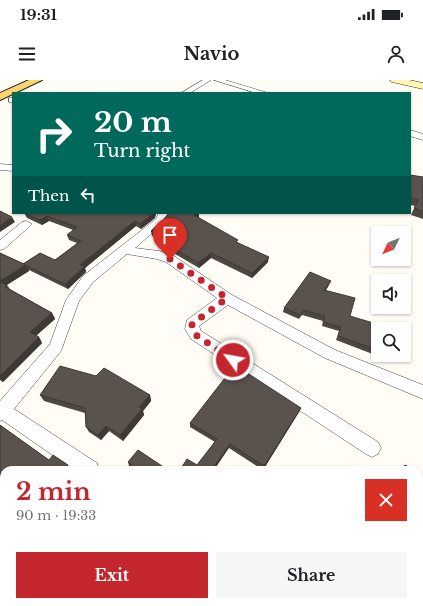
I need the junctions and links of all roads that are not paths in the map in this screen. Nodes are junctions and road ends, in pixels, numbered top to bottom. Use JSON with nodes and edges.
{"nodes":[{"id":1,"x":37,"y":80,"type":"edge"},
{"id":2,"x":208,"y":80,"type":"edge"},
{"id":3,"x":217,"y":80,"type":"edge"},
{"id":4,"x":395,"y":80,"type":"edge"},
{"id":5,"x":48,"y":83,"type":"dead end"},
{"id":6,"x":423,"y":86,"type":"edge"},
{"id":7,"x":30,"y":92,"type":"edge"},
{"id":8,"x":187,"y":92,"type":"edge"},
{"id":9,"x":260,"y":92,"type":"edge"},
{"id":10,"x":0,"y":97,"type":"edge"},
{"id":11,"x":12,"y":100,"type":"edge"},
{"id":12,"x":0,"y":106,"type":"edge"},
{"id":13,"x":411,"y":133,"type":"edge"},
{"id":14,"x":423,"y":137,"type":"edge"},
{"id":15,"x":0,"y":167,"type":"edge"},
{"id":16,"x":12,"y":168,"type":"edge"},
{"id":17,"x":163,"y":214,"type":"edge"},
{"id":18,"x":26,"y":224,"type":"dead end"},
{"id":19,"x":0,"y":246,"type":"edge"},
{"id":20,"x":125,"y":250,"type":"junction"},
{"id":21,"x":227,"y":298,"type":"junction"},
{"id":22,"x":423,"y":392,"type":"edge"},
{"id":23,"x":1,"y":410,"type":"edge"},
{"id":24,"x":372,"y":448,"type":"dead end"},
{"id":25,"x":84,"y":466,"type":"edge"}],
"edges":[{"from":1,"to":10,"type":"main road"},
{"from":2,"to":8,"type":"street"},
{"from":3,"to":9,"type":"street"},
{"from":4,"to":6,"type":"street"},
{"from":5,"to":7,"type":"main road"},
{"from":11,"to":12,"type":"main road"},
{"from":13,"to":14,"type":"street"},
{"from":15,"to":16,"type":"street"},
{"from":17,"to":20,"type":"street"},
{"from":18,"to":19,"type":"street"},
{"from":20,"to":21,"type":"street"},
{"from":20,"to":23,"type":"street"},
{"from":21,"to":22,"type":"street"},
{"from":21,"to":24,"type":"street"},
{"from":23,"to":25,"type":"street"}]}
